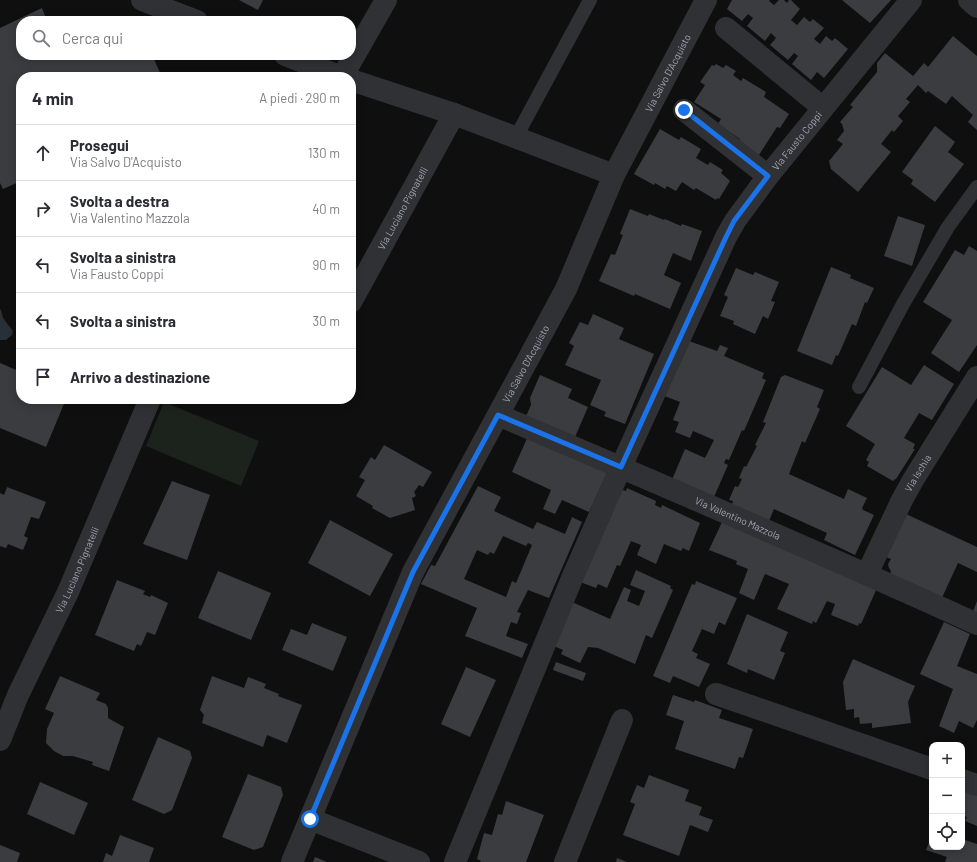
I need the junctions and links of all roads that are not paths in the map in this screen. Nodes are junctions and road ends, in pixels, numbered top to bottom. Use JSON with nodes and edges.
{"nodes":[{"id":1,"x":386,"y":0,"type":"edge"},
{"id":2,"x":590,"y":0,"type":"edge"},
{"id":3,"x":706,"y":0,"type":"edge"},
{"id":4,"x":911,"y":0,"type":"edge"},
{"id":5,"x":969,"y":0,"type":"edge"},
{"id":6,"x":151,"y":1,"type":"edge"},
{"id":7,"x":977,"y":7,"type":"edge"},
{"id":8,"x":186,"y":16,"type":"edge"},
{"id":9,"x":726,"y":28,"type":"dead end"},
{"id":10,"x":356,"y":52,"type":"edge"},
{"id":11,"x":298,"y":60,"type":"edge"},
{"id":12,"x":352,"y":60,"type":"edge"},
{"id":13,"x":329,"y":72,"type":"edge"},
{"id":14,"x":345,"y":72,"type":"edge"},
{"id":15,"x":356,"y":82,"type":"edge"},
{"id":16,"x":822,"y":108,"type":"junction"},
{"id":17,"x":684,"y":110,"type":"dead end"},
{"id":18,"x":454,"y":114,"type":"junction"},
{"id":19,"x":516,"y":137,"type":"junction"},
{"id":20,"x":614,"y":174,"type":"junction"},
{"id":21,"x":768,"y":176,"type":"junction"},
{"id":22,"x":977,"y":187,"type":"edge"},
{"id":23,"x":356,"y":293,"type":"edge"},
{"id":24,"x":977,"y":377,"type":"edge"},
{"id":25,"x":859,"y":387,"type":"dead end"},
{"id":26,"x":148,"y":404,"type":"edge"},
{"id":27,"x":498,"y":415,"type":"junction"},
{"id":28,"x":621,"y":467,"type":"junction"},
{"id":29,"x":867,"y":574,"type":"junction"},
{"id":30,"x":977,"y":624,"type":"edge"},
{"id":31,"x":716,"y":694,"type":"dead end"},
{"id":32,"x":622,"y":720,"type":"dead end"},
{"id":33,"x":0,"y":740,"type":"edge"},
{"id":34,"x":929,"y":768,"type":"edge"},
{"id":35,"x":965,"y":781,"type":"edge"},
{"id":36,"x":977,"y":785,"type":"edge"},
{"id":37,"x":310,"y":819,"type":"junction"},
{"id":38,"x":292,"y":862,"type":"edge"},
{"id":39,"x":419,"y":862,"type":"edge"},
{"id":40,"x":455,"y":862,"type":"edge"},
{"id":41,"x":565,"y":862,"type":"edge"}],
"edges":[{"from":1,"to":10,"type":"street"},
{"from":2,"to":19,"type":"lane"},
{"from":3,"to":20,"type":"street","name":"Via Salvo D'Acquisto"},
{"from":4,"to":16,"type":"street","name":"Via Fausto Coppi"},
{"from":5,"to":7,"type":"street"},
{"from":6,"to":8,"type":"street"},
{"from":9,"to":16,"type":"street"},
{"from":11,"to":13,"type":"street"},
{"from":12,"to":14,"type":"street"},
{"from":15,"to":18,"type":"street"},
{"from":16,"to":21,"type":"street","name":"Via Fausto Coppi"},
{"from":17,"to":21,"type":"street"},
{"from":18,"to":19,"type":"street"},
{"from":18,"to":23,"type":"street","name":"Via Luciano Pignatelli"},
{"from":19,"to":20,"type":"street"},
{"from":20,"to":27,"type":"street","name":"Via Salvo D'Acquisto"},
{"from":21,"to":28,"type":"street","name":"Via Fausto Coppi"},
{"from":22,"to":25,"type":"lane"},
{"from":24,"to":29,"type":"street","name":"Via Ischia"},
{"from":26,"to":33,"type":"street","name":"Via Luciano Pignatelli"},
{"from":27,"to":28,"type":"street","name":"Via Valentino Mazzola"},
{"from":27,"to":37,"type":"street","name":"Via Salvo D'Acquisto"},
{"from":28,"to":29,"type":"street","name":"Via Valentino Mazzola"},
{"from":28,"to":40,"type":"street","name":"Via Fausto Coppi"},
{"from":29,"to":30,"type":"street","name":"Via Valentino Mazzola"},
{"from":31,"to":34,"type":"street"},
{"from":32,"to":41,"type":"street"},
{"from":35,"to":36,"type":"street"},
{"from":37,"to":38,"type":"street","name":"Via Salvo D'Acquisto"},
{"from":37,"to":39,"type":"street"}]}
